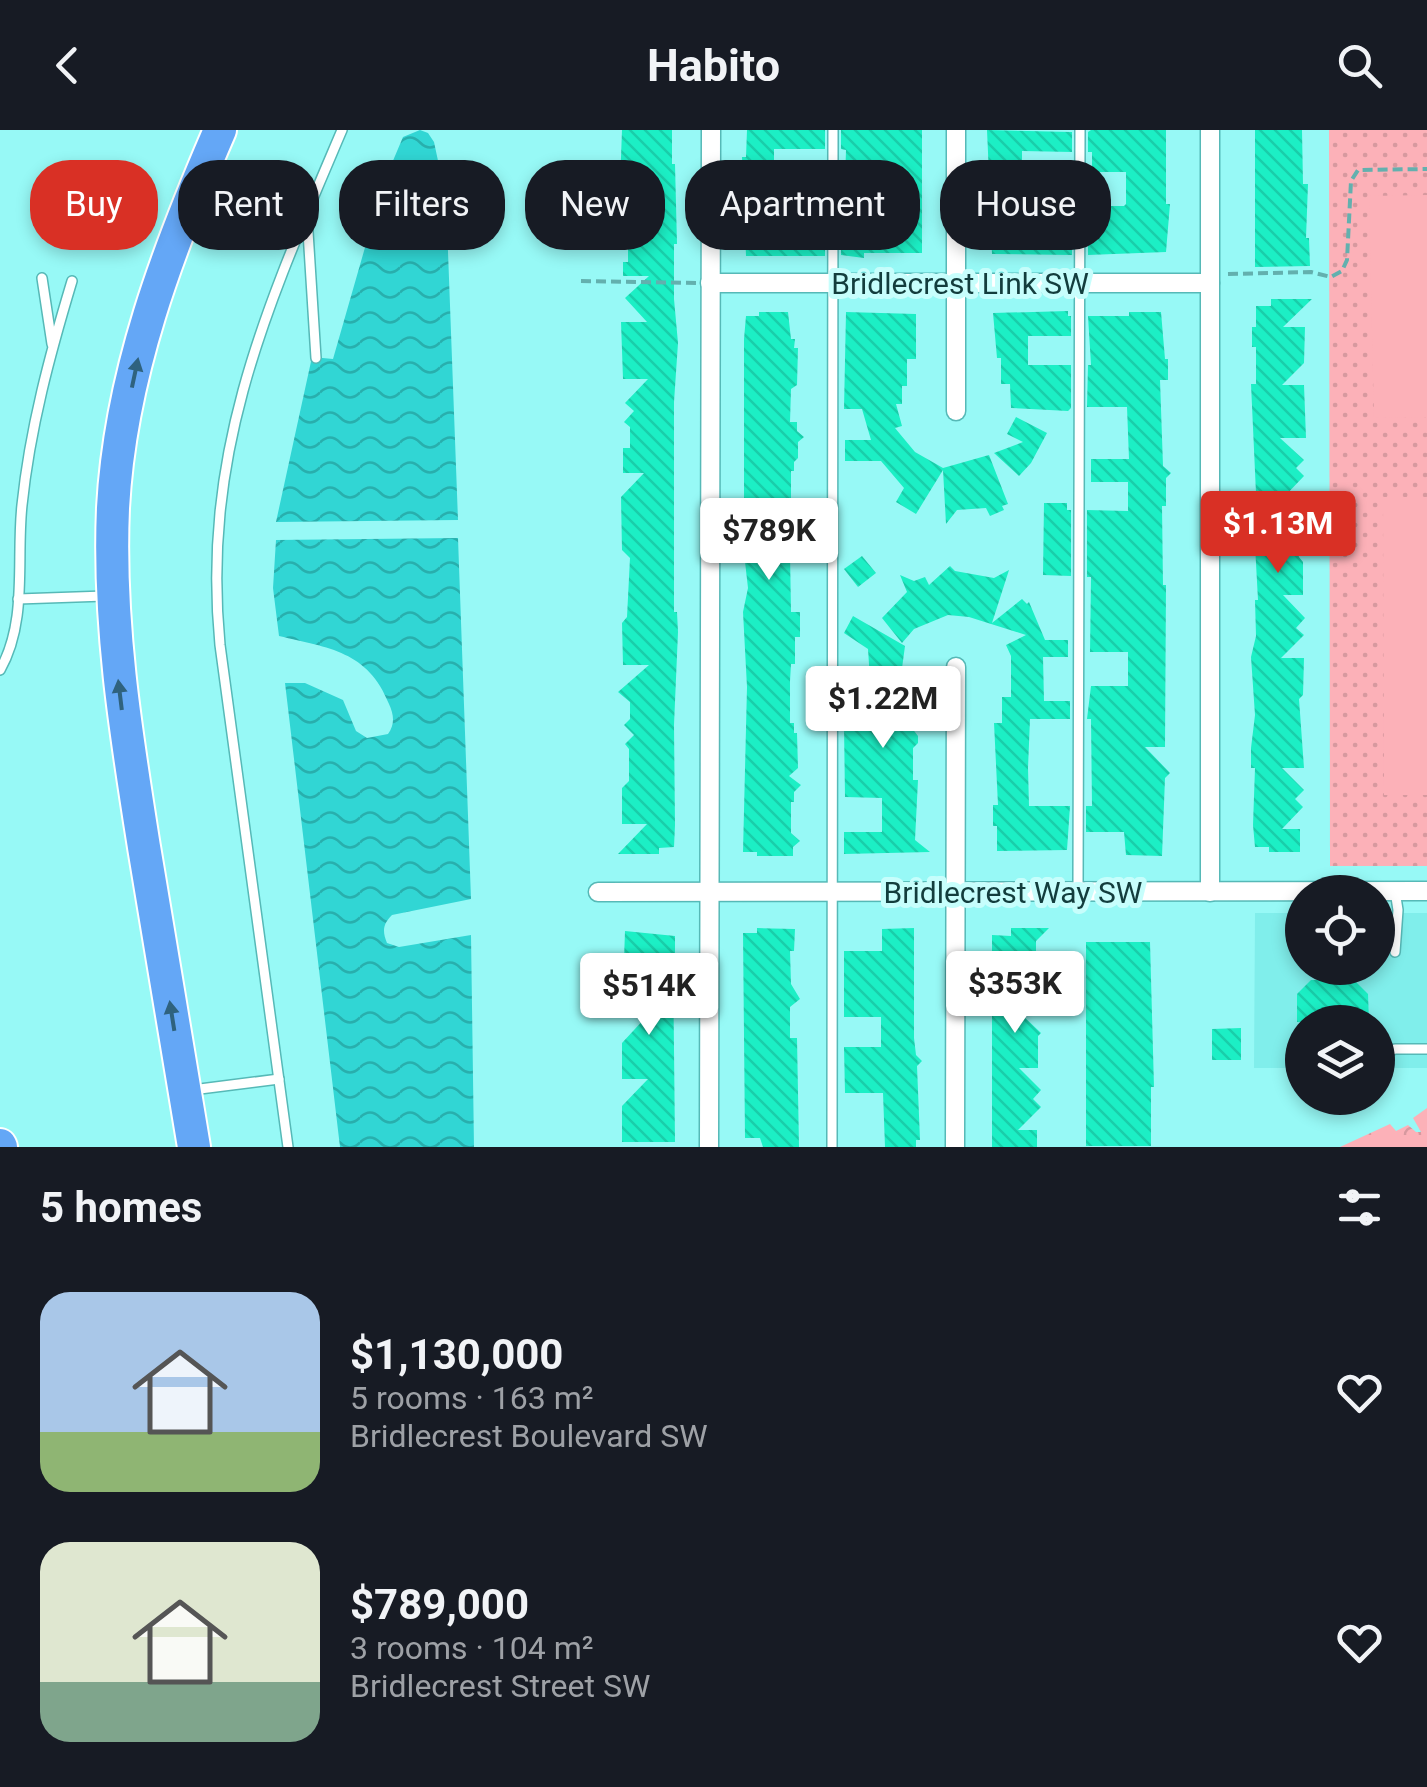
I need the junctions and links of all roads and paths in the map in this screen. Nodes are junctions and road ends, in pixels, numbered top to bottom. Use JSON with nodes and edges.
{"nodes":[{"id":1,"x":220,"y":130,"type":"edge"},
{"id":2,"x":342,"y":130,"type":"edge"},
{"id":3,"x":710,"y":130,"type":"edge"},
{"id":4,"x":834,"y":130,"type":"edge"},
{"id":5,"x":956,"y":130,"type":"edge"},
{"id":6,"x":1080,"y":130,"type":"edge"},
{"id":7,"x":1210,"y":130,"type":"edge"},
{"id":8,"x":1427,"y":169,"type":"edge"},
{"id":9,"x":319,"y":184,"type":"edge"},
{"id":10,"x":291,"y":250,"type":"edge"},
{"id":11,"x":308,"y":250,"type":"edge"},
{"id":12,"x":42,"y":278,"type":"dead end"},
{"id":13,"x":72,"y":281,"type":"dead end"},
{"id":14,"x":581,"y":282,"type":"dead end"},
{"id":15,"x":1210,"y":282,"type":"junction"},
{"id":16,"x":710,"y":283,"type":"junction"},
{"id":17,"x":833,"y":283,"type":"junction"},
{"id":18,"x":956,"y":283,"type":"junction"},
{"id":19,"x":1080,"y":283,"type":"junction"},
{"id":20,"x":52,"y":347,"type":"junction"},
{"id":21,"x":316,"y":358,"type":"dead end"},
{"id":22,"x":956,"y":410,"type":"dead end"},
{"id":23,"x":113,"y":596,"type":"junction"},
{"id":24,"x":18,"y":599,"type":"junction"},
{"id":25,"x":956,"y":667,"type":"dead end"},
{"id":26,"x":0,"y":670,"type":"edge"},
{"id":27,"x":1078,"y":891,"type":"junction"},
{"id":28,"x":1396,"y":891,"type":"junction"},
{"id":29,"x":1427,"y":891,"type":"edge"},
{"id":30,"x":598,"y":892,"type":"dead end"},
{"id":31,"x":710,"y":892,"type":"junction"},
{"id":32,"x":832,"y":892,"type":"junction"},
{"id":33,"x":956,"y":892,"type":"junction"},
{"id":34,"x":1210,"y":892,"type":"junction"},
{"id":35,"x":1395,"y":952,"type":"dead end"},
{"id":36,"x":1395,"y":1049,"type":"edge"},
{"id":37,"x":1427,"y":1049,"type":"edge"},
{"id":38,"x":279,"y":1079,"type":"junction"},
{"id":39,"x":184,"y":1090,"type":"junction"},
{"id":40,"x":194,"y":1147,"type":"edge"},
{"id":41,"x":288,"y":1147,"type":"edge"},
{"id":42,"x":709,"y":1147,"type":"edge"},
{"id":43,"x":832,"y":1147,"type":"edge"},
{"id":44,"x":955,"y":1147,"type":"edge"}],
"edges":[{"from":23,"to":1,"type":"highway","one_way":true},
{"from":2,"to":9,"type":"lane"},
{"from":3,"to":16,"type":"street"},
{"from":4,"to":17,"type":"lane"},
{"from":5,"to":18,"type":"street"},
{"from":6,"to":19,"type":"lane"},
{"from":7,"to":15,"type":"street"},
{"from":8,"to":15,"type":"path"},
{"from":10,"to":38,"type":"lane"},
{"from":11,"to":21,"type":"lane"},
{"from":12,"to":20,"type":"lane"},
{"from":13,"to":20,"type":"lane"},
{"from":14,"to":16,"type":"path"},
{"from":15,"to":19,"type":"street","name":"Bridlecrest Link SW"},
{"from":15,"to":34,"type":"street"},
{"from":16,"to":17,"type":"street","name":"Bridlecrest Link SW"},
{"from":16,"to":31,"type":"street"},
{"from":17,"to":18,"type":"street","name":"Bridlecrest Link SW"},
{"from":17,"to":32,"type":"lane"},
{"from":18,"to":19,"type":"street","name":"Bridlecrest Link SW"},
{"from":18,"to":22,"type":"street"},
{"from":19,"to":27,"type":"lane"},
{"from":20,"to":24,"type":"lane"},
{"from":23,"to":24,"type":"lane"},
{"from":39,"to":23,"type":"highway","one_way":true},
{"from":24,"to":26,"type":"lane"},
{"from":25,"to":33,"type":"street"},
{"from":27,"to":33,"type":"street","name":"Bridlecrest Way SW"},
{"from":27,"to":34,"type":"street","name":"Bridlecrest Way SW"},
{"from":28,"to":29,"type":"street","name":"Bridlecrest Way SW"},
{"from":28,"to":34,"type":"street","name":"Bridlecrest Way SW"},
{"from":28,"to":35,"type":"lane"},
{"from":30,"to":31,"type":"street","name":"Bridlecrest Way SW"},
{"from":31,"to":32,"type":"street","name":"Bridlecrest Way SW"},
{"from":31,"to":42,"type":"street"},
{"from":32,"to":33,"type":"street","name":"Bridlecrest Way SW"},
{"from":32,"to":43,"type":"lane"},
{"from":33,"to":44,"type":"street"},
{"from":36,"to":37,"type":"lane"},
{"from":38,"to":39,"type":"lane"},
{"from":38,"to":41,"type":"lane"},
{"from":39,"to":40,"type":"highway"}]}
